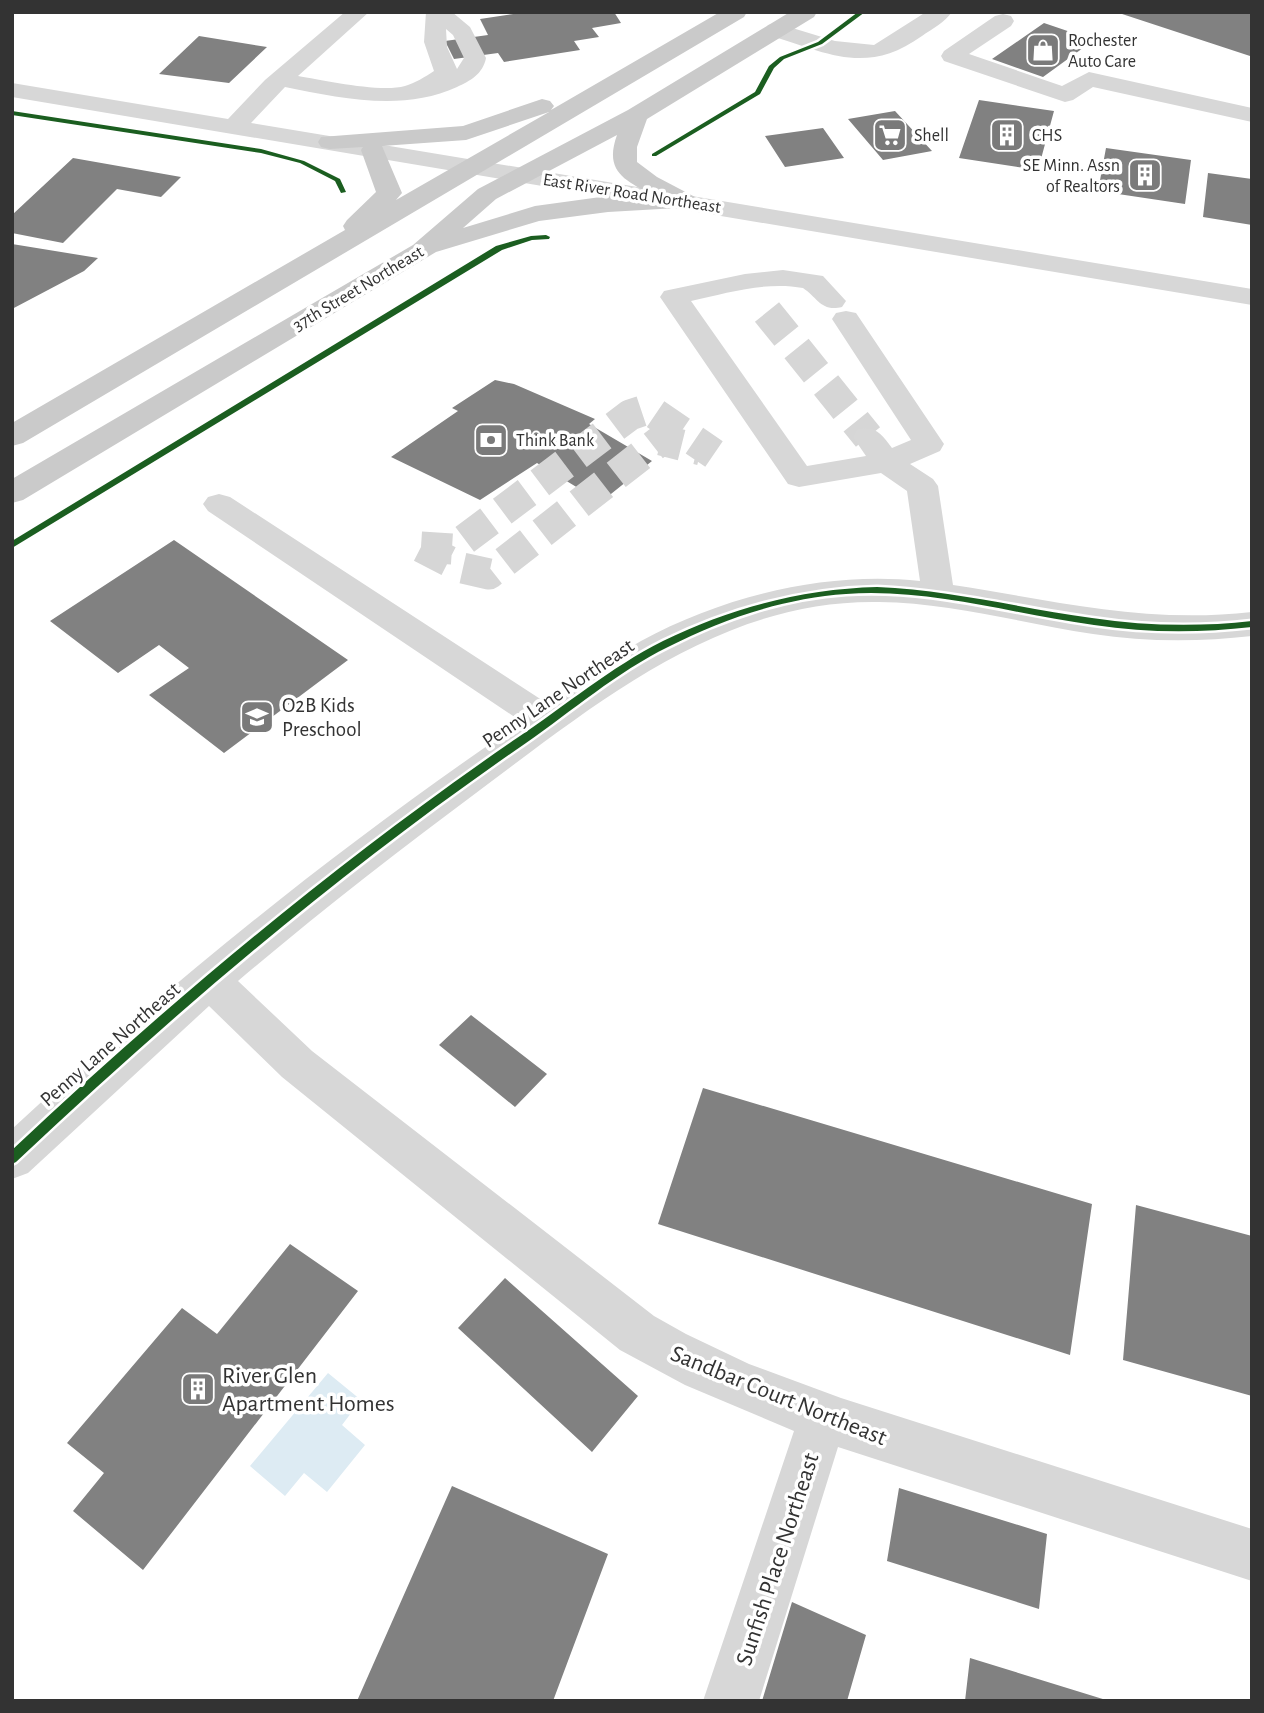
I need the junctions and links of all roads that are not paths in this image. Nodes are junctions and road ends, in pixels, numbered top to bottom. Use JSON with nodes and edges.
{"nodes":[{"id":1,"x":358,"y":12,"type":"edge"},
{"id":2,"x":438,"y":12,"type":"edge"},
{"id":3,"x":736,"y":12,"type":"edge"},
{"id":4,"x":806,"y":12,"type":"edge"},
{"id":5,"x":935,"y":17,"type":"edge"},
{"id":6,"x":1003,"y":22,"type":"dead end"},
{"id":7,"x":776,"y":30,"type":"junction"},
{"id":8,"x":978,"y":38,"type":"junction"},
{"id":9,"x":280,"y":79,"type":"junction"},
{"id":10,"x":604,"y":88,"type":"junction"},
{"id":11,"x":12,"y":90,"type":"edge"},
{"id":12,"x":636,"y":115,"type":"junction"},
{"id":13,"x":1252,"y":115,"type":"edge"},
{"id":14,"x":234,"y":126,"type":"junction"},
{"id":15,"x":330,"y":142,"type":"junction"},
{"id":16,"x":373,"y":150,"type":"junction"},
{"id":17,"x":472,"y":167,"type":"junction"},
{"id":18,"x":524,"y":175,"type":"junction"},
{"id":19,"x":686,"y":202,"type":"junction"},
{"id":20,"x":332,"y":250,"type":"junction"},
{"id":21,"x":422,"y":250,"type":"junction"},
{"id":22,"x":1252,"y":297,"type":"edge"},
{"id":23,"x":12,"y":436,"type":"edge"},
{"id":24,"x":868,"y":437,"type":"tunnel mouth"},
{"id":25,"x":886,"y":463,"type":"junction"},
{"id":26,"x":12,"y":493,"type":"edge"},
{"id":27,"x":219,"y":504,"type":"dead end"},
{"id":28,"x":938,"y":593,"type":"junction"},
{"id":29,"x":1252,"y":624,"type":"edge"},
{"id":30,"x":549,"y":722,"type":"junction"},
{"id":31,"x":211,"y":981,"type":"junction"},
{"id":32,"x":12,"y":1157,"type":"edge"},
{"id":33,"x":823,"y":1417,"type":"junction"},
{"id":34,"x":1252,"y":1555,"type":"edge"},
{"id":35,"x":731,"y":1701,"type":"edge"}],
"edges":[{"from":1,"to":9,"type":"street"},
{"from":2,"to":9,"type":"street"},
{"from":3,"to":10,"type":"main road"},
{"from":4,"to":7,"type":"main road","name":"37th Street Northeast"},
{"from":5,"to":7,"type":"street"},
{"from":5,"to":8,"type":"street"},
{"from":6,"to":8,"type":"street"},
{"from":7,"to":12,"type":"main road","name":"37th Street Northeast"},
{"from":8,"to":13,"type":"street"},
{"from":9,"to":14,"type":"street"},
{"from":10,"to":15,"type":"main road"},
{"from":10,"to":17,"type":"main road"},
{"from":11,"to":14,"type":"street","name":"East River Road Northeast"},
{"from":12,"to":18,"type":"main road","name":"37th Street Northeast"},
{"from":12,"to":19,"type":"main road"},
{"from":14,"to":15,"type":"street","name":"East River Road Northeast"},
{"from":15,"to":16,"type":"street","name":"East River Road Northeast"},
{"from":16,"to":17,"type":"street","name":"East River Road Northeast"},
{"from":16,"to":20,"type":"main road"},
{"from":17,"to":18,"type":"street","name":"East River Road Northeast"},
{"from":17,"to":20,"type":"main road"},
{"from":18,"to":19,"type":"street","name":"East River Road Northeast"},
{"from":18,"to":21,"type":"main road","name":"37th Street Northeast"},
{"from":19,"to":21,"type":"main road"},
{"from":19,"to":22,"type":"street","name":"East River Road Northeast"},
{"from":20,"to":23,"type":"main road"},
{"from":21,"to":26,"type":"main road","name":"37th Street Northeast"},
{"from":24,"to":25,"type":"street"},
{"from":25,"to":25,"type":"street"},
{"from":25,"to":28,"type":"street"},
{"from":27,"to":30,"type":"street"},
{"from":28,"to":29,"type":"street","name":"Penny Lane Northeast"},
{"from":28,"to":30,"type":"street","name":"Penny Lane Northeast"},
{"from":30,"to":31,"type":"street","name":"Penny Lane Northeast"},
{"from":31,"to":32,"type":"street","name":"Penny Lane Northeast"},
{"from":31,"to":33,"type":"street","name":"Sandbar Court Northeast"},
{"from":33,"to":34,"type":"street","name":"Sandbar Court Northeast"},
{"from":33,"to":35,"type":"street","name":"Sunfish Place Northeast"}]}
